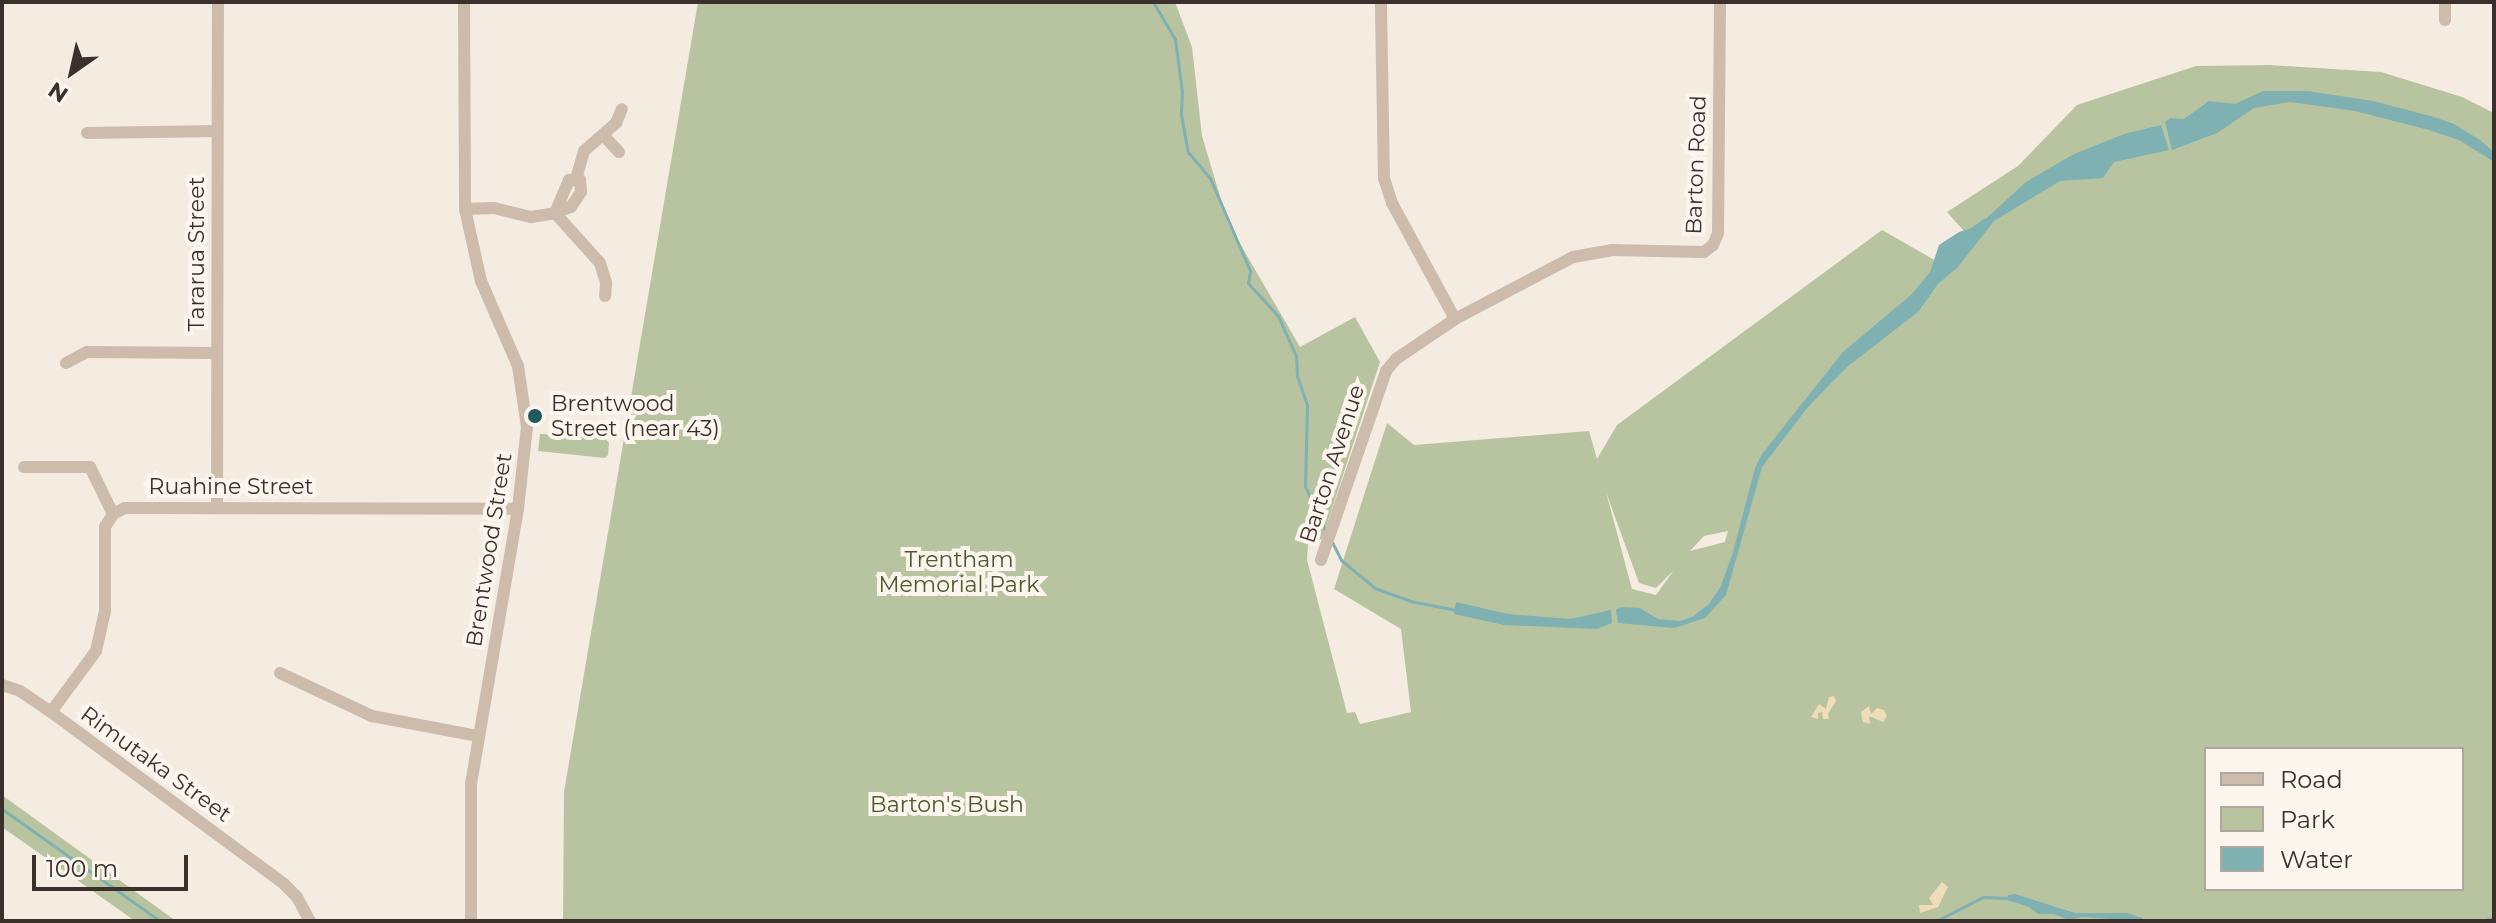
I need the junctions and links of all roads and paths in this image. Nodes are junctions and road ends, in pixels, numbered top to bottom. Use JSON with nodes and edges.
{"nodes":[{"id":1,"x":218,"y":2,"type":"edge"},
{"id":2,"x":464,"y":2,"type":"edge"},
{"id":3,"x":1381,"y":2,"type":"edge"},
{"id":4,"x":1720,"y":2,"type":"edge"},
{"id":5,"x":2445,"y":2,"type":"edge"},
{"id":6,"x":2445,"y":20,"type":"dead end"},
{"id":7,"x":622,"y":109,"type":"dead end"},
{"id":8,"x":217,"y":131,"type":"junction"},
{"id":9,"x":87,"y":133,"type":"dead end"},
{"id":10,"x":604,"y":136,"type":"junction"},
{"id":11,"x":619,"y":152,"type":"dead end"},
{"id":12,"x":465,"y":209,"type":"junction"},
{"id":13,"x":556,"y":212,"type":"junction"},
{"id":14,"x":605,"y":296,"type":"dead end"},
{"id":15,"x":1455,"y":319,"type":"junction"},
{"id":16,"x":217,"y":353,"type":"junction"},
{"id":17,"x":66,"y":363,"type":"dead end"},
{"id":18,"x":24,"y":467,"type":"dead end"},
{"id":19,"x":217,"y":507,"type":"junction"},
{"id":20,"x":518,"y":509,"type":"junction"},
{"id":21,"x":113,"y":514,"type":"junction"},
{"id":22,"x":1321,"y":560,"type":"dead end"},
{"id":23,"x":280,"y":673,"type":"dead end"},
{"id":24,"x":2,"y":685,"type":"edge"},
{"id":25,"x":51,"y":712,"type":"junction"},
{"id":26,"x":478,"y":736,"type":"junction"},
{"id":27,"x":310,"y":921,"type":"edge"},
{"id":28,"x":471,"y":921,"type":"edge"}],
"edges":[{"from":1,"to":8,"type":"street","name":"Tararua Street"},
{"from":2,"to":12,"type":"street","name":"Brentwood Street"},
{"from":3,"to":15,"type":"street"},
{"from":4,"to":15,"type":"street","name":"Barton Road"},
{"from":5,"to":6,"type":"street"},
{"from":7,"to":10,"type":"street"},
{"from":8,"to":9,"type":"street"},
{"from":8,"to":16,"type":"street","name":"Tararua Street"},
{"from":10,"to":11,"type":"street"},
{"from":10,"to":13,"type":"street"},
{"from":12,"to":13,"type":"street"},
{"from":12,"to":20,"type":"street","name":"Brentwood Street"},
{"from":13,"to":14,"type":"street"},
{"from":15,"to":22,"type":"street","name":"Barton Avenue"},
{"from":16,"to":17,"type":"street"},
{"from":16,"to":19,"type":"street","name":"Tararua Street"},
{"from":18,"to":21,"type":"street"},
{"from":19,"to":20,"type":"street","name":"Ruahine Street"},
{"from":19,"to":21,"type":"street","name":"Ruahine Street"},
{"from":20,"to":26,"type":"street","name":"Brentwood Street"},
{"from":21,"to":25,"type":"street"},
{"from":23,"to":26,"type":"street"},
{"from":24,"to":25,"type":"street","name":"Rimutaka Street"},
{"from":25,"to":27,"type":"street","name":"Rimutaka Street"},
{"from":26,"to":28,"type":"street","name":"Brentwood Street"}]}
